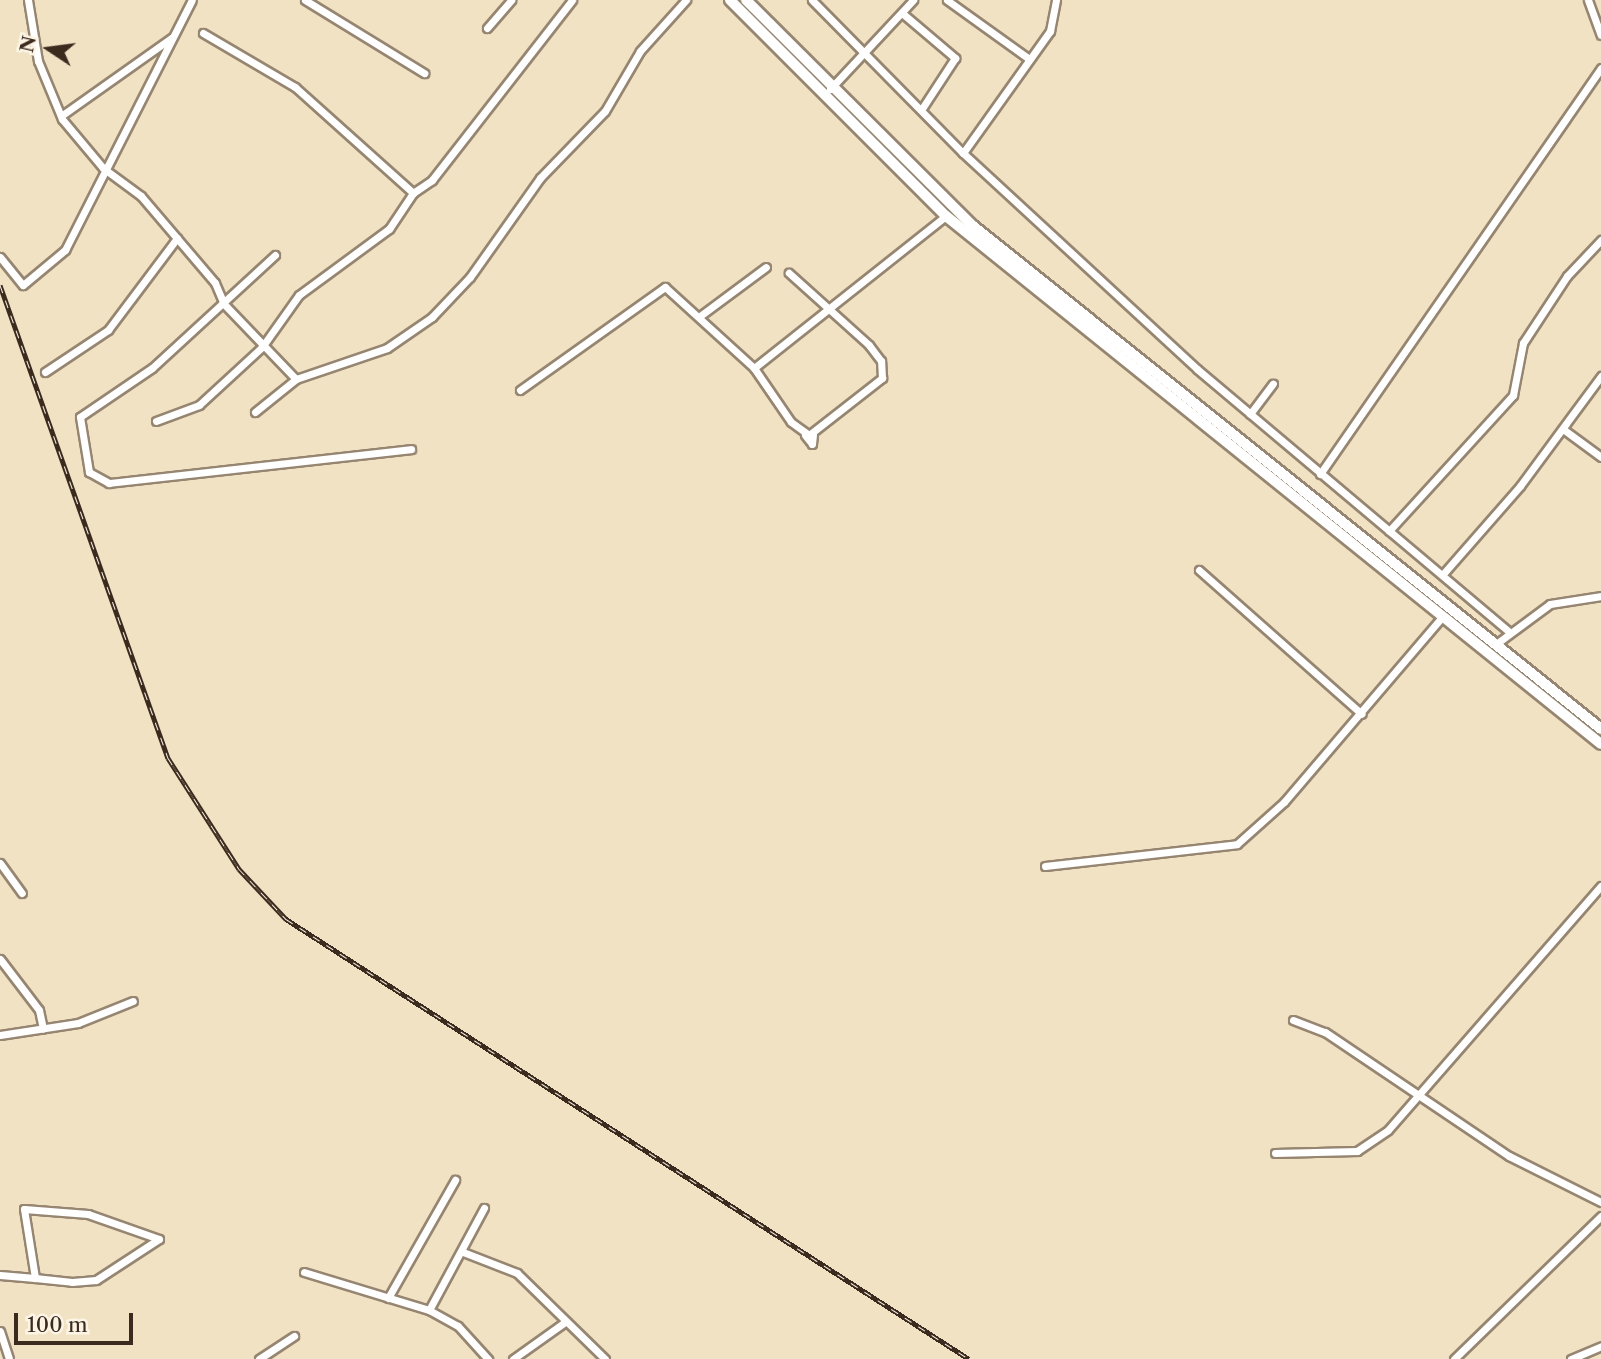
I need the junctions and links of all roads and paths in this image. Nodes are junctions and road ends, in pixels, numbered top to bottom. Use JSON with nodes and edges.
{"nodes":[{"id":1,"x":28,"y":0,"type":"edge"},
{"id":2,"x":192,"y":0,"type":"edge"},
{"id":3,"x":305,"y":0,"type":"edge"},
{"id":4,"x":511,"y":0,"type":"edge"},
{"id":5,"x":572,"y":0,"type":"edge"},
{"id":6,"x":686,"y":0,"type":"edge"},
{"id":7,"x":730,"y":0,"type":"edge"},
{"id":8,"x":746,"y":0,"type":"edge"},
{"id":9,"x":812,"y":0,"type":"edge"},
{"id":10,"x":912,"y":0,"type":"edge"},
{"id":11,"x":947,"y":0,"type":"edge"},
{"id":12,"x":1056,"y":0,"type":"edge"},
{"id":13,"x":1588,"y":0,"type":"edge"},
{"id":14,"x":902,"y":13,"type":"junction"},
{"id":15,"x":488,"y":27,"type":"dead end"},
{"id":16,"x":203,"y":33,"type":"dead end"},
{"id":17,"x":1601,"y":35,"type":"edge"},
{"id":18,"x":174,"y":36,"type":"junction"},
{"id":19,"x":868,"y":51,"type":"junction"},
{"id":20,"x":1029,"y":59,"type":"junction"},
{"id":21,"x":1601,"y":68,"type":"edge"},
{"id":22,"x":424,"y":73,"type":"dead end"},
{"id":23,"x":830,"y":89,"type":"junction"},
{"id":24,"x":922,"y":107,"type":"junction"},
{"id":25,"x":61,"y":116,"type":"junction"},
{"id":26,"x":963,"y":153,"type":"junction"},
{"id":27,"x":103,"y":168,"type":"junction"},
{"id":28,"x":413,"y":193,"type":"junction"},
{"id":29,"x":946,"y":216,"type":"junction"},
{"id":30,"x":177,"y":238,"type":"junction"},
{"id":31,"x":1601,"y":240,"type":"edge"},
{"id":32,"x":275,"y":255,"type":"dead end"},
{"id":33,"x":0,"y":257,"type":"edge"},
{"id":34,"x":766,"y":267,"type":"dead end"},
{"id":35,"x":789,"y":272,"type":"dead end"},
{"id":36,"x":224,"y":303,"type":"junction"},
{"id":37,"x":833,"y":309,"type":"junction"},
{"id":38,"x":700,"y":316,"type":"junction"},
{"id":39,"x":1096,"y":321,"type":"junction"},
{"id":40,"x":1085,"y":332,"type":"junction"},
{"id":41,"x":262,"y":346,"type":"junction"},
{"id":42,"x":754,"y":368,"type":"junction"},
{"id":43,"x":45,"y":372,"type":"dead end"},
{"id":44,"x":1601,"y":376,"type":"edge"},
{"id":45,"x":296,"y":379,"type":"junction"},
{"id":46,"x":1273,"y":384,"type":"dead end"},
{"id":47,"x":520,"y":390,"type":"dead end"},
{"id":48,"x":1591,"y":391,"type":"junction"},
{"id":49,"x":1601,"y":392,"type":"edge"},
{"id":50,"x":256,"y":412,"type":"dead end"},
{"id":51,"x":1250,"y":414,"type":"junction"},
{"id":52,"x":156,"y":421,"type":"dead end"},
{"id":53,"x":1563,"y":429,"type":"junction"},
{"id":54,"x":411,"y":449,"type":"dead end"},
{"id":55,"x":1601,"y":457,"type":"edge"},
{"id":56,"x":1320,"y":474,"type":"junction"},
{"id":57,"x":1389,"y":531,"type":"junction"},
{"id":58,"x":1199,"y":570,"type":"dead end"},
{"id":59,"x":1443,"y":574,"type":"junction"},
{"id":60,"x":1601,"y":596,"type":"edge"},
{"id":61,"x":1443,"y":616,"type":"junction"},
{"id":62,"x":1508,"y":631,"type":"junction"},
{"id":63,"x":1496,"y":644,"type":"junction"},
{"id":64,"x":1362,"y":714,"type":"junction"},
{"id":65,"x":1601,"y":729,"type":"edge"},
{"id":66,"x":1601,"y":744,"type":"edge"},
{"id":67,"x":0,"y":863,"type":"edge"},
{"id":68,"x":1045,"y":866,"type":"dead end"},
{"id":69,"x":3,"y":872,"type":"edge"},
{"id":70,"x":1601,"y":886,"type":"edge"},
{"id":71,"x":22,"y":893,"type":"dead end"},
{"id":72,"x":0,"y":959,"type":"edge"},
{"id":73,"x":133,"y":1002,"type":"dead end"},
{"id":74,"x":1293,"y":1020,"type":"dead end"},
{"id":75,"x":43,"y":1029,"type":"junction"},
{"id":76,"x":0,"y":1035,"type":"edge"},
{"id":77,"x":1422,"y":1098,"type":"junction"},
{"id":78,"x":1275,"y":1153,"type":"dead end"},
{"id":79,"x":455,"y":1180,"type":"dead end"},
{"id":80,"x":1601,"y":1202,"type":"edge"},
{"id":81,"x":484,"y":1208,"type":"dead end"},
{"id":82,"x":1601,"y":1216,"type":"edge"},
{"id":83,"x":463,"y":1252,"type":"junction"},
{"id":84,"x":304,"y":1272,"type":"dead end"},
{"id":85,"x":0,"y":1275,"type":"edge"},
{"id":86,"x":35,"y":1278,"type":"junction"},
{"id":87,"x":388,"y":1298,"type":"junction"},
{"id":88,"x":429,"y":1310,"type":"junction"},
{"id":89,"x":565,"y":1322,"type":"junction"},
{"id":90,"x":0,"y":1331,"type":"edge"},
{"id":91,"x":294,"y":1336,"type":"dead end"},
{"id":92,"x":1601,"y":1346,"type":"edge"},
{"id":93,"x":9,"y":1359,"type":"edge"},
{"id":94,"x":259,"y":1359,"type":"edge"},
{"id":95,"x":488,"y":1359,"type":"edge"},
{"id":96,"x":513,"y":1359,"type":"edge"},
{"id":97,"x":604,"y":1359,"type":"edge"},
{"id":98,"x":1454,"y":1359,"type":"edge"},
{"id":99,"x":1571,"y":1359,"type":"edge"}],
"edges":[{"from":1,"to":25,"type":"street"},
{"from":2,"to":18,"type":"street"},
{"from":3,"to":22,"type":"street"},
{"from":4,"to":15,"type":"street"},
{"from":5,"to":28,"type":"street"},
{"from":6,"to":45,"type":"street"},
{"from":7,"to":29,"type":"main road"},
{"from":8,"to":23,"type":"main road"},
{"from":9,"to":19,"type":"street"},
{"from":10,"to":14,"type":"street"},
{"from":11,"to":20,"type":"street"},
{"from":12,"to":20,"type":"street"},
{"from":13,"to":17,"type":"street"},
{"from":14,"to":19,"type":"street"},
{"from":14,"to":24,"type":"street"},
{"from":16,"to":28,"type":"street"},
{"from":18,"to":25,"type":"street"},
{"from":18,"to":27,"type":"street"},
{"from":19,"to":23,"type":"street"},
{"from":19,"to":24,"type":"street"},
{"from":20,"to":26,"type":"street"},
{"from":21,"to":56,"type":"street"},
{"from":23,"to":39,"type":"main road"},
{"from":24,"to":26,"type":"street"},
{"from":25,"to":27,"type":"street"},
{"from":26,"to":51,"type":"street"},
{"from":27,"to":30,"type":"street"},
{"from":27,"to":33,"type":"street"},
{"from":28,"to":41,"type":"street"},
{"from":29,"to":37,"type":"street"},
{"from":29,"to":40,"type":"main road"},
{"from":30,"to":36,"type":"street"},
{"from":30,"to":43,"type":"street"},
{"from":31,"to":57,"type":"street"},
{"from":32,"to":36,"type":"street"},
{"from":34,"to":38,"type":"street"},
{"from":35,"to":37,"type":"street"},
{"from":36,"to":41,"type":"street"},
{"from":36,"to":54,"type":"street"},
{"from":37,"to":42,"type":"street"},
{"from":37,"to":42,"type":"street"},
{"from":38,"to":42,"type":"street"},
{"from":38,"to":47,"type":"street"},
{"from":39,"to":40,"type":"main road"},
{"from":39,"to":63,"type":"main road"},
{"from":40,"to":61,"type":"main road"},
{"from":41,"to":45,"type":"street"},
{"from":41,"to":52,"type":"street"},
{"from":44,"to":48,"type":"street"},
{"from":45,"to":50,"type":"street"},
{"from":46,"to":51,"type":"street"},
{"from":48,"to":49,"type":"street"},
{"from":48,"to":53,"type":"street"},
{"from":51,"to":56,"type":"street"},
{"from":53,"to":55,"type":"street"},
{"from":53,"to":59,"type":"street"},
{"from":56,"to":57,"type":"street"},
{"from":57,"to":59,"type":"street"},
{"from":58,"to":64,"type":"street"},
{"from":59,"to":62,"type":"street"},
{"from":60,"to":62,"type":"street"},
{"from":61,"to":64,"type":"street"},
{"from":61,"to":66,"type":"main road"},
{"from":62,"to":63,"type":"street"},
{"from":63,"to":65,"type":"main road"},
{"from":64,"to":68,"type":"street"},
{"from":67,"to":69,"type":"street"},
{"from":69,"to":71,"type":"street"},
{"from":70,"to":77,"type":"street"},
{"from":72,"to":75,"type":"street"},
{"from":73,"to":75,"type":"street"},
{"from":74,"to":77,"type":"street"},
{"from":75,"to":76,"type":"street"},
{"from":77,"to":78,"type":"street"},
{"from":77,"to":80,"type":"street"},
{"from":79,"to":87,"type":"street"},
{"from":81,"to":83,"type":"street"},
{"from":82,"to":98,"type":"street"},
{"from":83,"to":88,"type":"street"},
{"from":83,"to":89,"type":"street"},
{"from":84,"to":87,"type":"street"},
{"from":85,"to":86,"type":"street"},
{"from":86,"to":86,"type":"street"},
{"from":87,"to":88,"type":"street"},
{"from":88,"to":95,"type":"street"},
{"from":89,"to":96,"type":"street"},
{"from":89,"to":97,"type":"street"},
{"from":90,"to":93,"type":"street"},
{"from":91,"to":94,"type":"street"},
{"from":92,"to":99,"type":"street"}]}
